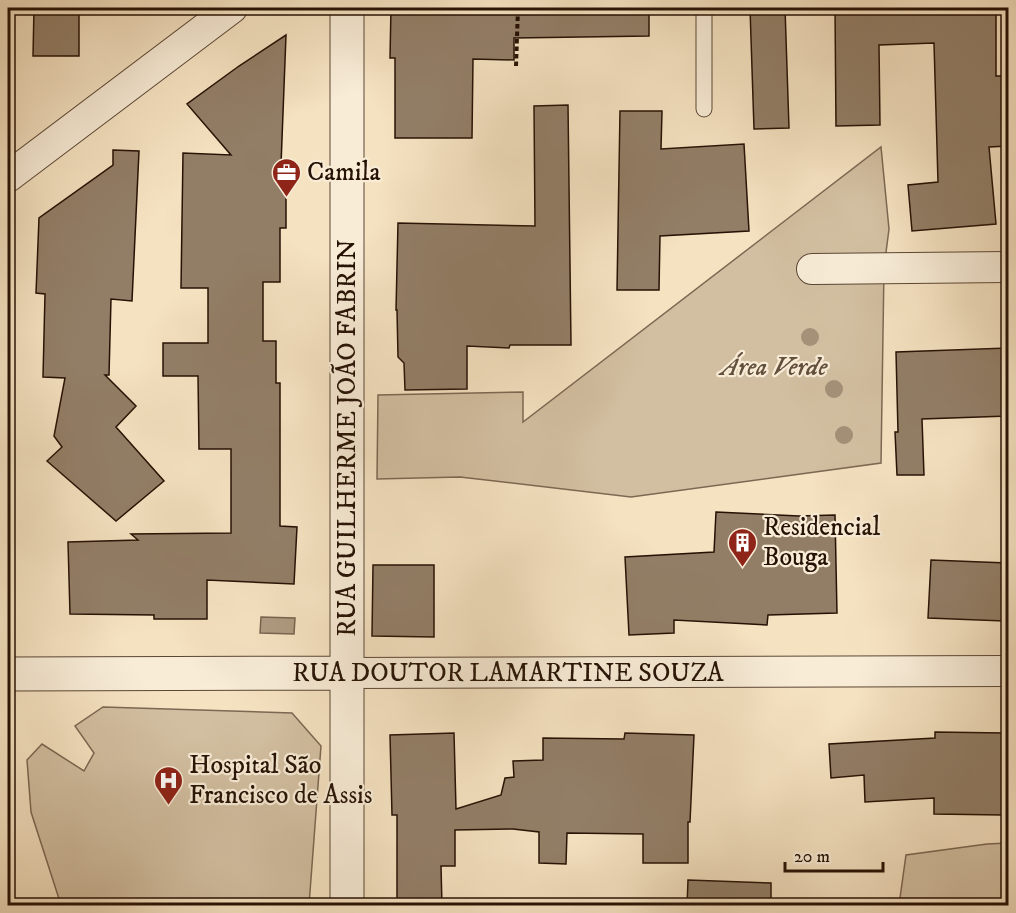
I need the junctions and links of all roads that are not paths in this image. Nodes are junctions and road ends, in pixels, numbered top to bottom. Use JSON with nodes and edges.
{"nodes":[{"id":1,"x":232,"y":8,"type":"edge"},
{"id":2,"x":347,"y":8,"type":"edge"},
{"id":3,"x":704,"y":8,"type":"edge"},
{"id":4,"x":704,"y":109,"type":"dead end"},
{"id":5,"x":8,"y":177,"type":"edge"},
{"id":6,"x":1008,"y":267,"type":"edge"},
{"id":7,"x":812,"y":269,"type":"dead end"},
{"id":8,"x":1008,"y":671,"type":"edge"},
{"id":9,"x":347,"y":673,"type":"junction"},
{"id":10,"x":8,"y":674,"type":"edge"},
{"id":11,"x":346,"y":906,"type":"edge"}],
"edges":[{"from":1,"to":5,"type":"street"},
{"from":2,"to":9,"type":"street","name":"RUA GUILHERME JOÃO FABRIN"},
{"from":3,"to":4,"type":"lane"},
{"from":6,"to":7,"type":"street"},
{"from":8,"to":9,"type":"street","name":"RUA DOUTOR LAMARTINE SOUZA"},
{"from":9,"to":10,"type":"street","name":"RUA DOUTOR LAMARTINE SOUZA"},
{"from":9,"to":11,"type":"street","name":"RUA GUILHERME JOÃO FABRIN"}]}
